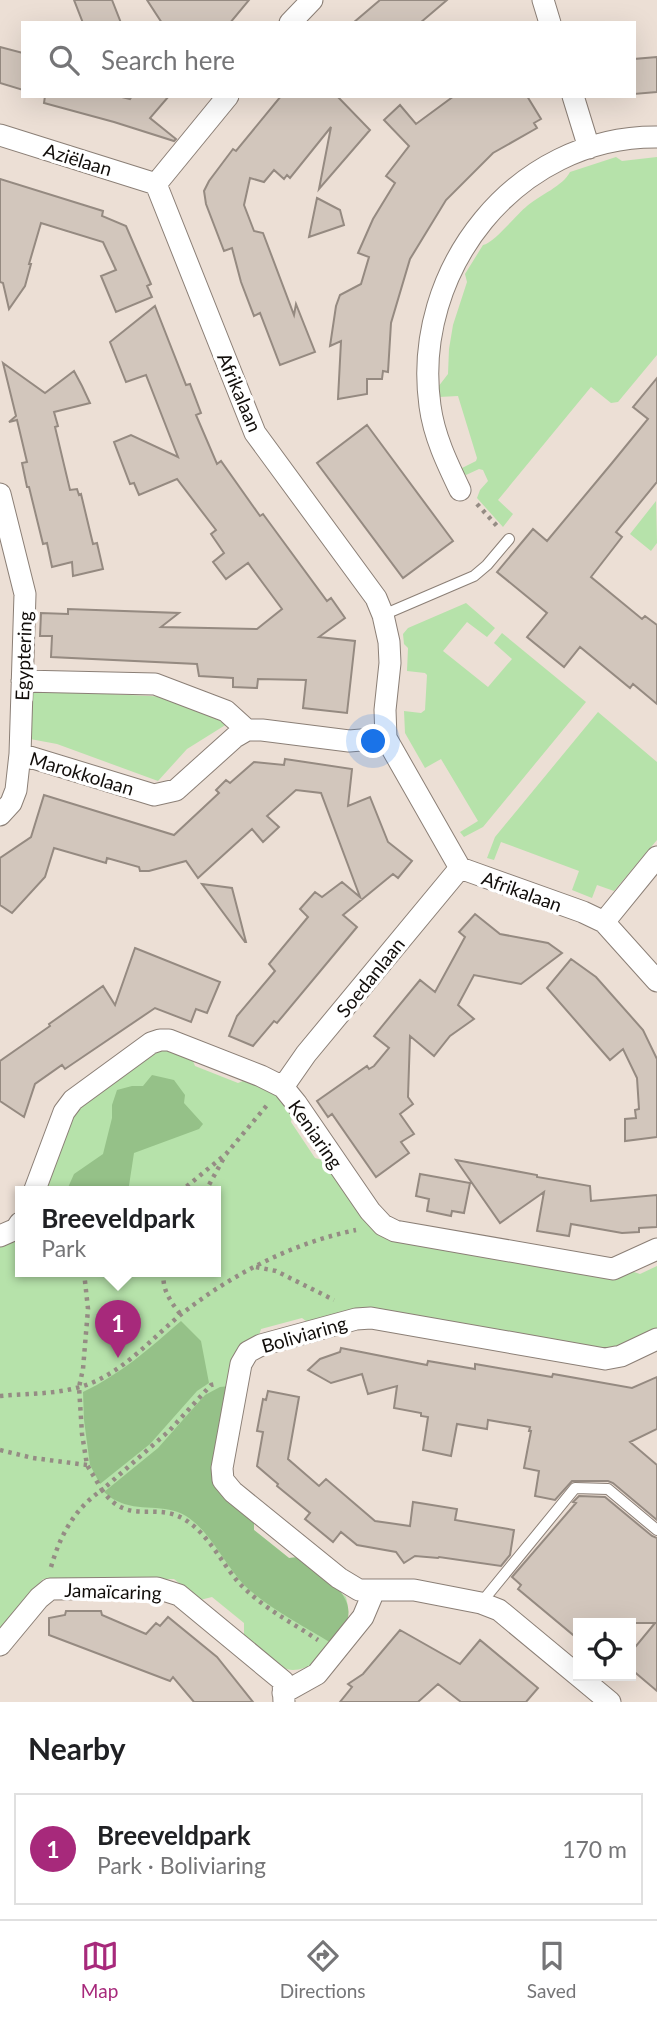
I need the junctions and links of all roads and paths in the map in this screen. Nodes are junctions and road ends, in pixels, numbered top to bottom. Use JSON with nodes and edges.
{"nodes":[{"id":1,"x":312,"y":0,"type":"edge"},
{"id":2,"x":542,"y":0,"type":"edge"},
{"id":3,"x":292,"y":21,"type":"edge"},
{"id":4,"x":549,"y":21,"type":"edge"},
{"id":5,"x":226,"y":98,"type":"edge"},
{"id":6,"x":574,"y":98,"type":"edge"},
{"id":7,"x":0,"y":135,"type":"edge"},
{"id":8,"x":657,"y":137,"type":"edge"},
{"id":9,"x":589,"y":148,"type":"junction"},
{"id":10,"x":156,"y":184,"type":"junction"},
{"id":11,"x":460,"y":490,"type":"joint"},
{"id":12,"x":0,"y":494,"type":"edge"},
{"id":13,"x":509,"y":539,"type":"joint"},
{"id":14,"x":383,"y":615,"type":"junction"},
{"id":15,"x":22,"y":681,"type":"junction"},
{"id":16,"x":247,"y":730,"type":"junction"},
{"id":17,"x":386,"y":738,"type":"junction"},
{"id":18,"x":20,"y":754,"type":"junction"},
{"id":19,"x":0,"y":815,"type":"edge"},
{"id":20,"x":657,"y":857,"type":"edge"},
{"id":21,"x":460,"y":868,"type":"junction"},
{"id":22,"x":604,"y":922,"type":"junction"},
{"id":23,"x":657,"y":981,"type":"edge"},
{"id":24,"x":283,"y":1087,"type":"junction"},
{"id":25,"x":226,"y":1154,"type":"junction"},
{"id":26,"x":36,"y":1186,"type":"edge"},
{"id":27,"x":187,"y":1186,"type":"edge"},
{"id":28,"x":208,"y":1186,"type":"edge"},
{"id":29,"x":383,"y":1225,"type":"junction"},
{"id":30,"x":657,"y":1249,"type":"edge"},
{"id":31,"x":255,"y":1267,"type":"junction"},
{"id":32,"x":85,"y":1277,"type":"edge"},
{"id":33,"x":163,"y":1277,"type":"edge"},
{"id":34,"x":181,"y":1315,"type":"junction"},
{"id":35,"x":356,"y":1320,"type":"junction"},
{"id":36,"x":657,"y":1339,"type":"edge"},
{"id":37,"x":238,"y":1381,"type":"junction"},
{"id":38,"x":79,"y":1387,"type":"junction"},
{"id":39,"x":0,"y":1396,"type":"edge"},
{"id":40,"x":0,"y":1450,"type":"edge"},
{"id":41,"x":87,"y":1465,"type":"junction"},
{"id":42,"x":102,"y":1490,"type":"junction"},
{"id":43,"x":657,"y":1530,"type":"edge"},
{"id":44,"x":50,"y":1589,"type":"junction"},
{"id":45,"x":374,"y":1591,"type":"junction"},
{"id":46,"x":481,"y":1603,"type":"junction"},
{"id":47,"x":0,"y":1645,"type":"edge"},
{"id":48,"x":336,"y":1651,"type":"junction"},
{"id":49,"x":284,"y":1698,"type":"edge"},
{"id":50,"x":610,"y":1702,"type":"edge"}],
"edges":[{"from":1,"to":3,"type":"street"},
{"from":2,"to":4,"type":"street"},
{"from":5,"to":10,"type":"street"},
{"from":6,"to":9,"type":"street"},
{"from":7,"to":10,"type":"street","name":"Aziëlaan"},
{"from":8,"to":9,"type":"street"},
{"from":9,"to":11,"type":"street"},
{"from":10,"to":14,"type":"street","name":"Afrikalaan"},
{"from":11,"to":13,"type":"path"},
{"from":12,"to":15,"type":"street","name":"Egyptering"},
{"from":13,"to":14,"type":"lane"},
{"from":14,"to":17,"type":"street","name":"Afrikalaan"},
{"from":15,"to":16,"type":"street"},
{"from":15,"to":18,"type":"street","name":"Egyptering"},
{"from":16,"to":17,"type":"street"},
{"from":16,"to":18,"type":"street","name":"Marokkolaan"},
{"from":17,"to":21,"type":"street","name":"Afrikalaan"},
{"from":18,"to":19,"type":"street","name":"Egyptering"},
{"from":20,"to":22,"type":"street"},
{"from":21,"to":22,"type":"street","name":"Afrikalaan"},
{"from":21,"to":24,"type":"street","name":"Soedanlaan"},
{"from":22,"to":23,"type":"street","name":"Afrikalaan"},
{"from":24,"to":25,"type":"path"},
{"from":24,"to":26,"type":"street","name":"Keniaring"},
{"from":24,"to":29,"type":"street","name":"Keniaring"},
{"from":25,"to":27,"type":"path"},
{"from":25,"to":28,"type":"path"},
{"from":29,"to":30,"type":"street"},
{"from":29,"to":31,"type":"path"},
{"from":31,"to":34,"type":"path"},
{"from":31,"to":35,"type":"path"},
{"from":32,"to":38,"type":"path"},
{"from":33,"to":34,"type":"path"},
{"from":34,"to":38,"type":"path"},
{"from":35,"to":36,"type":"street","name":"Boliviaring"},
{"from":35,"to":37,"type":"street","name":"Boliviaring"},
{"from":37,"to":42,"type":"path"},
{"from":37,"to":45,"type":"street","name":"Boliviaring"},
{"from":38,"to":39,"type":"path"},
{"from":38,"to":41,"type":"path"},
{"from":40,"to":41,"type":"path"},
{"from":41,"to":42,"type":"path"},
{"from":42,"to":44,"type":"path"},
{"from":42,"to":48,"type":"path"},
{"from":43,"to":46,"type":"lane"},
{"from":44,"to":47,"type":"street","name":"Jamaïcaring"},
{"from":44,"to":49,"type":"street","name":"Jamaïcaring"},
{"from":45,"to":46,"type":"street","name":"Boliviaring"},
{"from":45,"to":48,"type":"street"},
{"from":46,"to":50,"type":"street","name":"Boliviaring"},
{"from":48,"to":49,"type":"street"}]}
